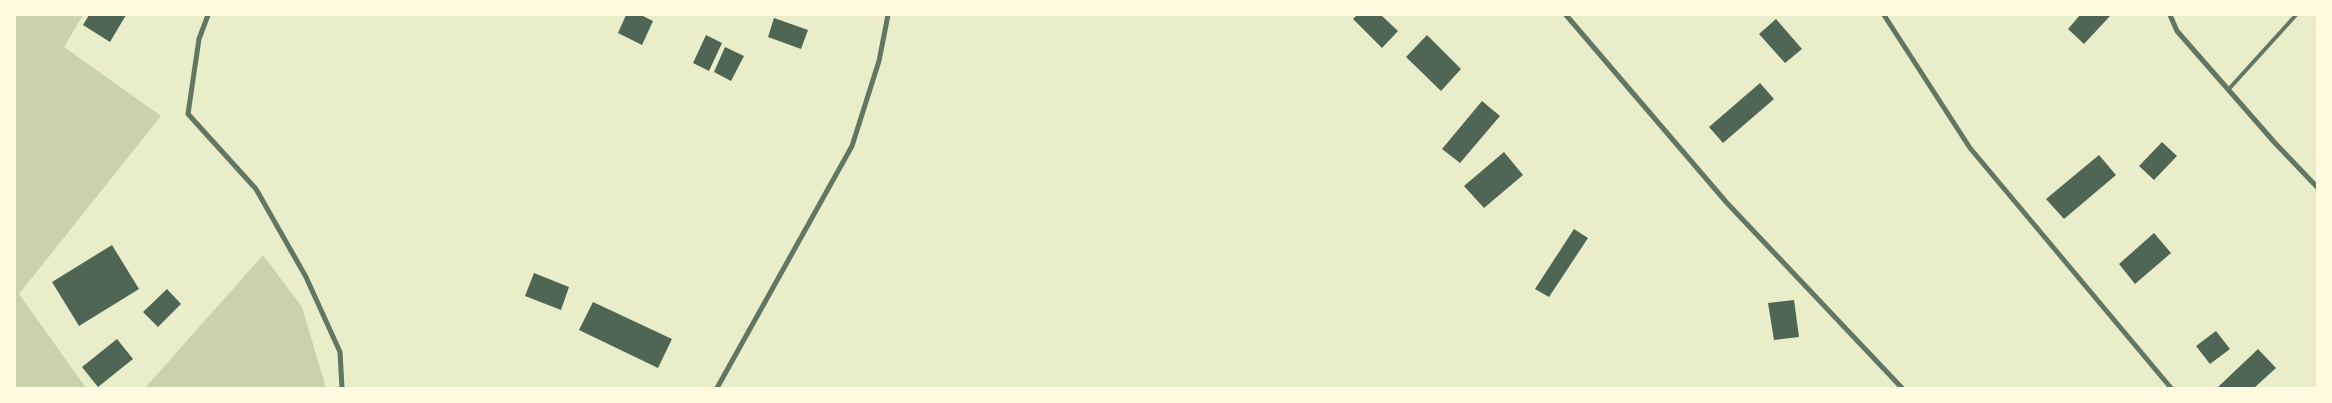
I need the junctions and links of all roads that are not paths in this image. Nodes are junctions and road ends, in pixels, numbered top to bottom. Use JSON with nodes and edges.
{"nodes":[{"id":1,"x":208,"y":15,"type":"edge"},
{"id":2,"x":888,"y":15,"type":"edge"},
{"id":3,"x":1566,"y":15,"type":"edge"},
{"id":4,"x":1884,"y":15,"type":"edge"},
{"id":5,"x":2170,"y":15,"type":"edge"},
{"id":6,"x":2296,"y":15,"type":"edge"},
{"id":7,"x":2228,"y":90,"type":"junction"},
{"id":8,"x":2317,"y":187,"type":"edge"},
{"id":9,"x":342,"y":388,"type":"edge"},
{"id":10,"x":717,"y":388,"type":"edge"},
{"id":11,"x":1902,"y":388,"type":"edge"},
{"id":12,"x":2171,"y":388,"type":"edge"}],
"edges":[{"from":1,"to":9,"type":"street"},
{"from":2,"to":10,"type":"street"},
{"from":3,"to":11,"type":"street"},
{"from":4,"to":12,"type":"street"},
{"from":5,"to":7,"type":"street"},
{"from":6,"to":7,"type":"lane"},
{"from":7,"to":8,"type":"street"}]}
